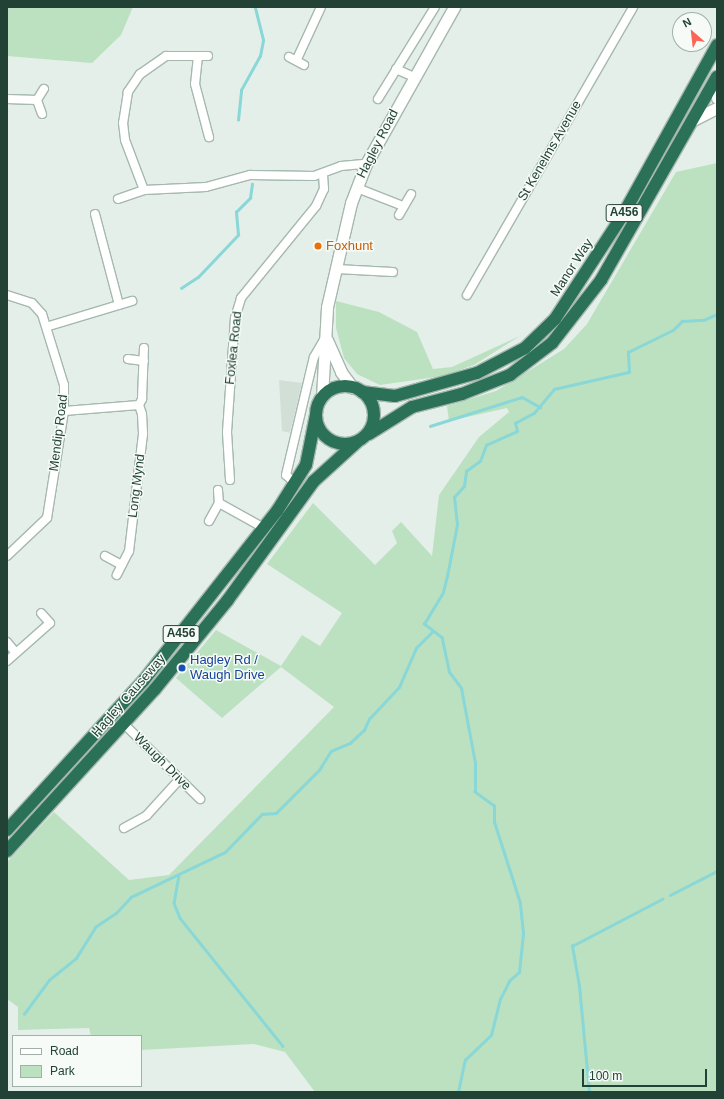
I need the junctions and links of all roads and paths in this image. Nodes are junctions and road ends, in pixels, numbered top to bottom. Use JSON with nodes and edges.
{"nodes":[{"id":1,"x":321,"y":7,"type":"edge"},
{"id":2,"x":435,"y":7,"type":"edge"},
{"id":3,"x":454,"y":7,"type":"edge"},
{"id":4,"x":633,"y":7,"type":"edge"},
{"id":5,"x":717,"y":45,"type":"edge"},
{"id":6,"x":198,"y":56,"type":"junction"},
{"id":7,"x":208,"y":56,"type":"dead end"},
{"id":8,"x":304,"y":65,"type":"dead end"},
{"id":9,"x":396,"y":69,"type":"junction"},
{"id":10,"x":414,"y":77,"type":"junction"},
{"id":11,"x":717,"y":77,"type":"edge"},
{"id":12,"x":44,"y":89,"type":"dead end"},
{"id":13,"x":717,"y":98,"type":"edge"},
{"id":14,"x":7,"y":99,"type":"edge"},
{"id":15,"x":378,"y":99,"type":"dead end"},
{"id":16,"x":37,"y":100,"type":"junction"},
{"id":17,"x":717,"y":108,"type":"edge"},
{"id":18,"x":42,"y":114,"type":"dead end"},
{"id":19,"x":691,"y":121,"type":"junction"},
{"id":20,"x":209,"y":137,"type":"dead end"},
{"id":21,"x":366,"y":164,"type":"junction"},
{"id":22,"x":323,"y":174,"type":"junction"},
{"id":23,"x":357,"y":188,"type":"junction"},
{"id":24,"x":144,"y":190,"type":"junction"},
{"id":25,"x":411,"y":194,"type":"dead end"},
{"id":26,"x":118,"y":199,"type":"dead end"},
{"id":27,"x":403,"y":206,"type":"junction"},
{"id":28,"x":94,"y":214,"type":"dead end"},
{"id":29,"x":399,"y":215,"type":"dead end"},
{"id":30,"x":336,"y":269,"type":"junction"},
{"id":31,"x":393,"y":272,"type":"dead end"},
{"id":32,"x":7,"y":295,"type":"edge"},
{"id":33,"x":467,"y":295,"type":"dead end"},
{"id":34,"x":132,"y":301,"type":"dead end"},
{"id":35,"x":119,"y":305,"type":"junction"},
{"id":36,"x":49,"y":326,"type":"junction"},
{"id":37,"x":326,"y":338,"type":"junction"},
{"id":38,"x":144,"y":348,"type":"dead end"},
{"id":39,"x":128,"y":359,"type":"dead end"},
{"id":40,"x":144,"y":361,"type":"junction"},
{"id":41,"x":358,"y":390,"type":"junction"},
{"id":42,"x":322,"y":397,"type":"junction"},
{"id":43,"x":138,"y":405,"type":"junction"},
{"id":44,"x":64,"y":411,"type":"junction"},
{"id":45,"x":316,"y":415,"type":"junction"},
{"id":46,"x":369,"y":434,"type":"junction"},
{"id":47,"x":357,"y":442,"type":"junction"},
{"id":48,"x":230,"y":480,"type":"dead end"},
{"id":49,"x":296,"y":484,"type":"junction"},
{"id":50,"x":218,"y":490,"type":"dead end"},
{"id":51,"x":219,"y":503,"type":"junction"},
{"id":52,"x":209,"y":521,"type":"dead end"},
{"id":53,"x":264,"y":528,"type":"junction"},
{"id":54,"x":7,"y":556,"type":"edge"},
{"id":55,"x":105,"y":556,"type":"dead end"},
{"id":56,"x":122,"y":565,"type":"junction"},
{"id":57,"x":117,"y":575,"type":"dead end"},
{"id":58,"x":41,"y":613,"type":"dead end"},
{"id":59,"x":7,"y":642,"type":"edge"},
{"id":60,"x":16,"y":652,"type":"junction"},
{"id":61,"x":7,"y":662,"type":"edge"},
{"id":62,"x":124,"y":724,"type":"junction"},
{"id":63,"x":179,"y":780,"type":"junction"},
{"id":64,"x":200,"y":800,"type":"dead end"},
{"id":65,"x":124,"y":828,"type":"dead end"},
{"id":66,"x":7,"y":830,"type":"edge"},
{"id":67,"x":7,"y":851,"type":"edge"}],
"edges":[{"from":1,"to":8,"type":"street"},
{"from":2,"to":9,"type":"street","name":"Hagley Road"},
{"from":3,"to":10,"type":"main road","name":"Hagley Road"},
{"from":4,"to":33,"type":"street","name":"St Kenelms Avenue"},
{"from":5,"to":41,"type":"highway","name":"Manor Way","number":"A456"},
{"from":6,"to":7,"type":"street"},
{"from":6,"to":20,"type":"street"},
{"from":6,"to":24,"type":"street"},
{"from":9,"to":10,"type":"street"},
{"from":9,"to":15,"type":"street","name":"Hagley Road"},
{"from":10,"to":21,"type":"main road","name":"Hagley Road"},
{"from":11,"to":13,"type":"main road"},
{"from":11,"to":19,"type":"highway","number":"A456"},
{"from":12,"to":16,"type":"street"},
{"from":14,"to":16,"type":"street"},
{"from":16,"to":18,"type":"street"},
{"from":17,"to":19,"type":"main road"},
{"from":19,"to":46,"type":"highway","number":"A456"},
{"from":21,"to":22,"type":"street"},
{"from":21,"to":23,"type":"main road","name":"Hagley Road"},
{"from":22,"to":24,"type":"street"},
{"from":22,"to":48,"type":"street","name":"Foxlea Road"},
{"from":23,"to":27,"type":"street"},
{"from":23,"to":30,"type":"main road","name":"Hagley Road"},
{"from":24,"to":26,"type":"street"},
{"from":25,"to":27,"type":"street"},
{"from":27,"to":29,"type":"street"},
{"from":28,"to":35,"type":"street"},
{"from":30,"to":31,"type":"street"},
{"from":30,"to":37,"type":"main road","name":"Hagley Road"},
{"from":32,"to":36,"type":"street","name":"Mendip Road"},
{"from":34,"to":35,"type":"street"},
{"from":35,"to":36,"type":"street"},
{"from":36,"to":44,"type":"street","name":"Mendip Road"},
{"from":37,"to":41,"type":"main road","name":"Hagley Road"},
{"from":37,"to":42,"type":"main road","name":"Hagley Road"},
{"from":37,"to":49,"type":"street"},
{"from":38,"to":40,"type":"street","name":"Long Mynd"},
{"from":39,"to":40,"type":"street"},
{"from":40,"to":43,"type":"street","name":"Long Mynd"},
{"from":41,"to":42,"type":"highway","number":"A456"},
{"from":41,"to":46,"type":"highway"},
{"from":42,"to":45,"type":"highway","number":"A456"},
{"from":43,"to":44,"type":"street"},
{"from":43,"to":56,"type":"street","name":"Long Mynd"},
{"from":44,"to":54,"type":"street","name":"Mendip Road"},
{"from":45,"to":47,"type":"highway"},
{"from":45,"to":49,"type":"highway","name":"Hagley Causeway","number":"A456"},
{"from":46,"to":47,"type":"highway","number":"A456"},
{"from":47,"to":62,"type":"highway","name":"Hagley Causeway","number":"A456"},
{"from":49,"to":53,"type":"highway","name":"Hagley Causeway","number":"A456"},
{"from":50,"to":51,"type":"street"},
{"from":51,"to":52,"type":"street"},
{"from":51,"to":53,"type":"street"},
{"from":53,"to":66,"type":"highway","name":"Hagley Causeway","number":"A456"},
{"from":55,"to":56,"type":"street"},
{"from":56,"to":57,"type":"street","name":"Long Mynd"},
{"from":58,"to":60,"type":"street"},
{"from":59,"to":60,"type":"street"},
{"from":60,"to":61,"type":"street"},
{"from":62,"to":63,"type":"street","name":"Waugh Drive"},
{"from":62,"to":67,"type":"highway","name":"Hagley Causeway","number":"A456"},
{"from":63,"to":64,"type":"street","name":"Waugh Drive"},
{"from":63,"to":65,"type":"street"}]}
